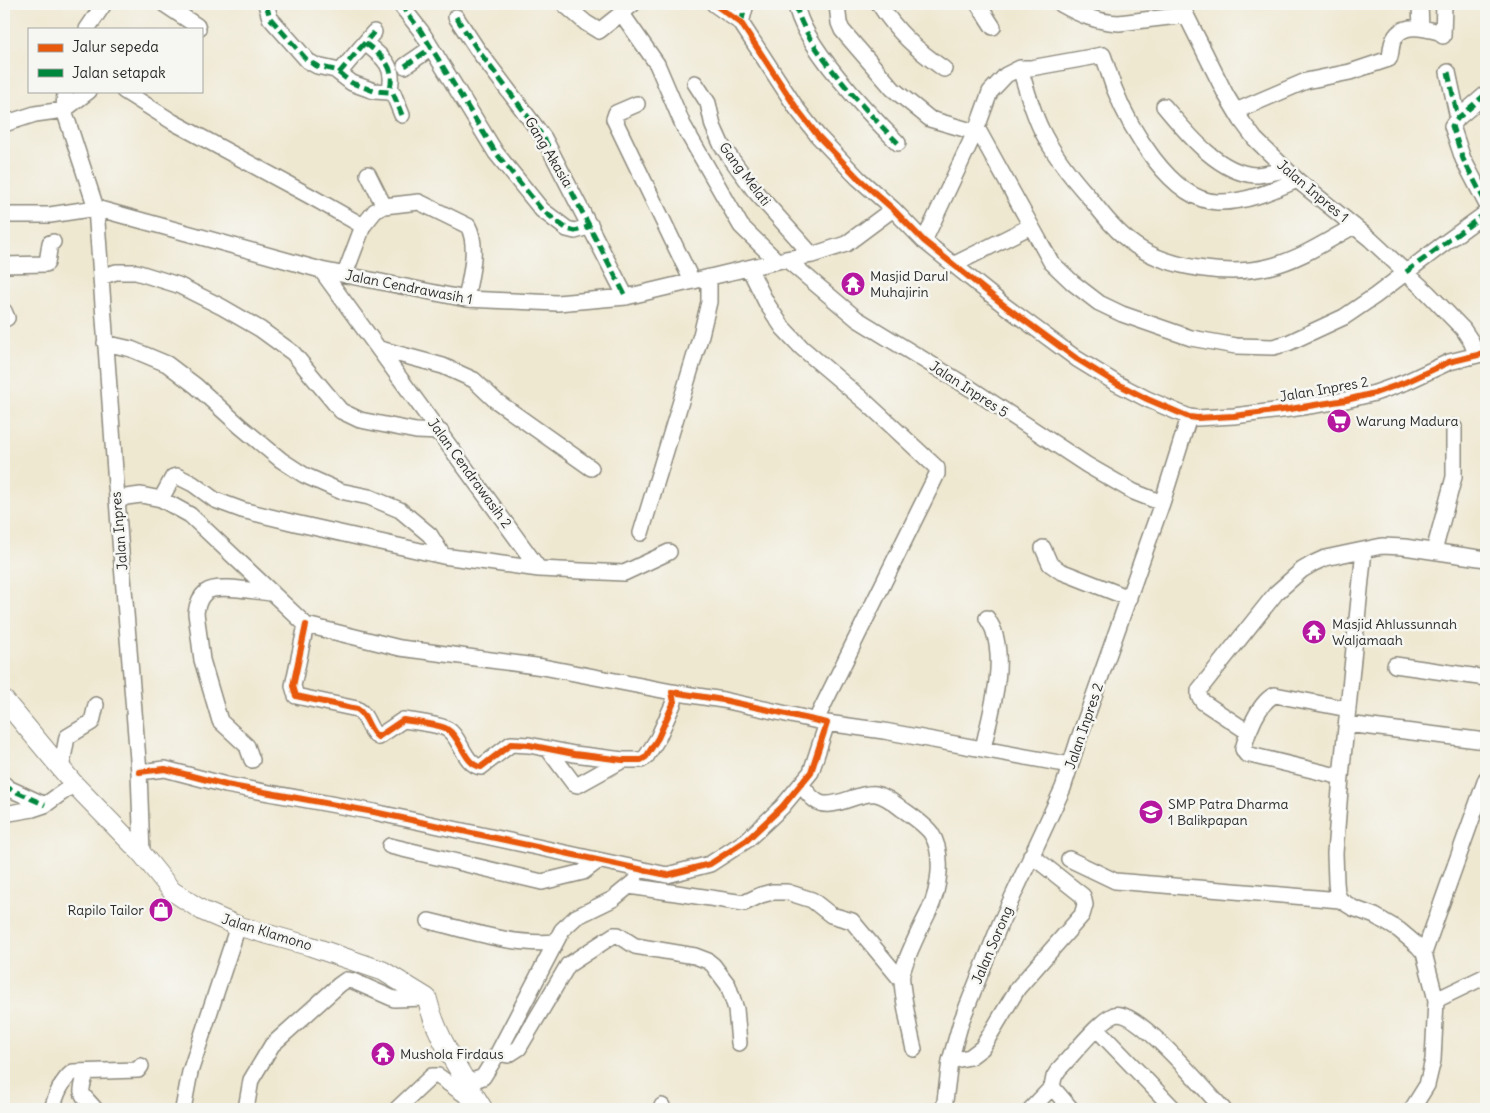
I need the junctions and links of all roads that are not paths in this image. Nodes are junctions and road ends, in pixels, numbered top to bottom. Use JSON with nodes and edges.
{"nodes":[{"id":1,"x":103,"y":4,"type":"edge"},
{"id":2,"x":164,"y":4,"type":"edge"},
{"id":3,"x":400,"y":4,"type":"edge"},
{"id":4,"x":564,"y":4,"type":"edge"},
{"id":5,"x":634,"y":4,"type":"edge"},
{"id":6,"x":714,"y":4,"type":"edge"},
{"id":7,"x":746,"y":4,"type":"edge"},
{"id":8,"x":796,"y":4,"type":"edge"},
{"id":9,"x":837,"y":4,"type":"edge"},
{"id":10,"x":879,"y":4,"type":"edge"},
{"id":11,"x":978,"y":4,"type":"edge"},
{"id":12,"x":1062,"y":4,"type":"edge"},
{"id":13,"x":1420,"y":4,"type":"edge"},
{"id":14,"x":1444,"y":4,"type":"edge"},
{"id":15,"x":270,"y":6,"type":"edge"},
{"id":16,"x":1184,"y":10,"type":"edge"},
{"id":17,"x":622,"y":14,"type":"junction"},
{"id":18,"x":456,"y":17,"type":"dead end"},
{"id":19,"x":741,"y":22,"type":"junction"},
{"id":20,"x":993,"y":27,"type":"dead end"},
{"id":21,"x":88,"y":28,"type":"edge"},
{"id":22,"x":198,"y":28,"type":"edge"},
{"id":23,"x":1421,"y":28,"type":"junction"},
{"id":24,"x":431,"y":48,"type":"junction"},
{"id":25,"x":405,"y":66,"type":"dead end"},
{"id":26,"x":1020,"y":68,"type":"junction"},
{"id":27,"x":944,"y":69,"type":"dead end"},
{"id":28,"x":1448,"y":72,"type":"dead end"},
{"id":29,"x":339,"y":73,"type":"junction"},
{"id":30,"x":695,"y":83,"type":"dead end"},
{"id":31,"x":65,"y":92,"type":"edge"},
{"id":32,"x":88,"y":92,"type":"edge"},
{"id":33,"x":126,"y":92,"type":"edge"},
{"id":34,"x":389,"y":92,"type":"junction"},
{"id":35,"x":1486,"y":94,"type":"edge"},
{"id":36,"x":637,"y":104,"type":"dead end"},
{"id":37,"x":1164,"y":106,"type":"dead end"},
{"id":38,"x":64,"y":110,"type":"junction"},
{"id":39,"x":1236,"y":111,"type":"junction"},
{"id":40,"x":402,"y":115,"type":"dead end"},
{"id":41,"x":1458,"y":118,"type":"junction"},
{"id":42,"x":4,"y":124,"type":"edge"},
{"id":43,"x":976,"y":130,"type":"junction"},
{"id":44,"x":898,"y":143,"type":"dead end"},
{"id":45,"x":368,"y":174,"type":"dead end"},
{"id":46,"x":1291,"y":175,"type":"junction"},
{"id":47,"x":1486,"y":203,"type":"edge"},
{"id":48,"x":384,"y":206,"type":"junction"},
{"id":49,"x":96,"y":208,"type":"junction"},
{"id":50,"x":893,"y":209,"type":"junction"},
{"id":51,"x":1486,"y":214,"type":"edge"},
{"id":52,"x":4,"y":216,"type":"edge"},
{"id":53,"x":363,"y":226,"type":"junction"},
{"id":54,"x":591,"y":226,"type":"junction"},
{"id":55,"x":1031,"y":226,"type":"junction"},
{"id":56,"x":1354,"y":226,"type":"junction"},
{"id":57,"x":924,"y":240,"type":"junction"},
{"id":58,"x":53,"y":242,"type":"dead end"},
{"id":59,"x":812,"y":255,"type":"junction"},
{"id":60,"x":782,"y":260,"type":"junction"},
{"id":61,"x":4,"y":265,"type":"edge"},
{"id":62,"x":953,"y":265,"type":"junction"},
{"id":63,"x":749,"y":268,"type":"junction"},
{"id":64,"x":321,"y":270,"type":"junction"},
{"id":65,"x":1406,"y":272,"type":"junction"},
{"id":66,"x":345,"y":274,"type":"junction"},
{"id":67,"x":101,"y":277,"type":"junction"},
{"id":68,"x":709,"y":277,"type":"junction"},
{"id":69,"x":692,"y":282,"type":"junction"},
{"id":70,"x":626,"y":296,"type":"junction"},
{"id":71,"x":466,"y":300,"type":"junction"},
{"id":72,"x":105,"y":343,"type":"junction"},
{"id":73,"x":380,"y":349,"type":"junction"},
{"id":74,"x":1481,"y":353,"type":"edge"},
{"id":75,"x":1189,"y":417,"type":"junction"},
{"id":76,"x":1454,"y":427,"type":"dead end"},
{"id":77,"x":441,"y":432,"type":"junction"},
{"id":78,"x":591,"y":468,"type":"dead end"},
{"id":79,"x":161,"y":499,"type":"junction"},
{"id":80,"x":117,"y":502,"type":"junction"},
{"id":81,"x":1162,"y":503,"type":"junction"},
{"id":82,"x":641,"y":533,"type":"dead end"},
{"id":83,"x":1043,"y":548,"type":"dead end"},
{"id":84,"x":1364,"y":550,"type":"junction"},
{"id":85,"x":1434,"y":551,"type":"junction"},
{"id":86,"x":669,"y":552,"type":"dead end"},
{"id":87,"x":443,"y":556,"type":"junction"},
{"id":88,"x":1486,"y":558,"type":"edge"},
{"id":89,"x":539,"y":569,"type":"junction"},
{"id":90,"x":272,"y":593,"type":"junction"},
{"id":91,"x":1129,"y":598,"type":"junction"},
{"id":92,"x":987,"y":618,"type":"dead end"},
{"id":93,"x":306,"y":625,"type":"junction"},
{"id":94,"x":1395,"y":665,"type":"dead end"},
{"id":95,"x":1486,"y":678,"type":"edge"},
{"id":96,"x":672,"y":692,"type":"junction"},
{"id":97,"x":4,"y":700,"type":"edge"},
{"id":98,"x":96,"y":705,"type":"dead end"},
{"id":99,"x":1348,"y":716,"type":"junction"},
{"id":100,"x":821,"y":722,"type":"junction"},
{"id":101,"x":1248,"y":732,"type":"junction"},
{"id":102,"x":1486,"y":741,"type":"edge"},
{"id":103,"x":548,"y":749,"type":"junction"},
{"id":104,"x":983,"y":749,"type":"junction"},
{"id":105,"x":252,"y":760,"type":"dead end"},
{"id":106,"x":623,"y":760,"type":"junction"},
{"id":107,"x":1070,"y":765,"type":"junction"},
{"id":108,"x":61,"y":768,"type":"junction"},
{"id":109,"x":139,"y":772,"type":"junction"},
{"id":110,"x":1341,"y":777,"type":"junction"},
{"id":111,"x":1486,"y":779,"type":"edge"},
{"id":112,"x":4,"y":784,"type":"edge"},
{"id":113,"x":74,"y":784,"type":"junction"},
{"id":114,"x":801,"y":784,"type":"junction"},
{"id":115,"x":1063,"y":788,"type":"joint"},
{"id":116,"x":45,"y":805,"type":"junction"},
{"id":117,"x":4,"y":814,"type":"edge"},
{"id":118,"x":390,"y":846,"type":"dead end"},
{"id":119,"x":142,"y":854,"type":"junction"},
{"id":120,"x":1031,"y":855,"type":"junction"},
{"id":121,"x":1069,"y":858,"type":"dead end"},
{"id":122,"x":598,"y":861,"type":"junction"},
{"id":123,"x":645,"y":872,"type":"junction"},
{"id":124,"x":629,"y":886,"type":"junction"},
{"id":125,"x":1340,"y":900,"type":"junction"},
{"id":126,"x":429,"y":921,"type":"dead end"},
{"id":127,"x":238,"y":926,"type":"junction"},
{"id":128,"x":555,"y":942,"type":"junction"},
{"id":129,"x":1424,"y":953,"type":"junction"},
{"id":130,"x":1486,"y":976,"type":"edge"},
{"id":131,"x":902,"y":981,"type":"junction"},
{"id":132,"x":427,"y":998,"type":"junction"},
{"id":133,"x":1436,"y":1000,"type":"junction"},
{"id":134,"x":1097,"y":1029,"type":"junction"},
{"id":135,"x":740,"y":1043,"type":"dead end"},
{"id":136,"x":914,"y":1049,"type":"dead end"},
{"id":137,"x":498,"y":1054,"type":"junction"},
{"id":138,"x":950,"y":1061,"type":"junction"},
{"id":139,"x":141,"y":1066,"type":"dead end"},
{"id":140,"x":86,"y":1073,"type":"junction"},
{"id":141,"x":467,"y":1083,"type":"junction"},
{"id":142,"x":1052,"y":1087,"type":"junction"},
{"id":143,"x":407,"y":1106,"type":"edge"},
{"id":144,"x":482,"y":1107,"type":"edge"},
{"id":145,"x":52,"y":1109,"type":"edge"},
{"id":146,"x":95,"y":1109,"type":"edge"},
{"id":147,"x":183,"y":1109,"type":"edge"},
{"id":148,"x":246,"y":1109,"type":"edge"},
{"id":149,"x":944,"y":1109,"type":"edge"},
{"id":150,"x":1031,"y":1109,"type":"edge"},
{"id":151,"x":1071,"y":1109,"type":"edge"},
{"id":152,"x":1174,"y":1109,"type":"edge"},
{"id":153,"x":1223,"y":1109,"type":"edge"},
{"id":154,"x":1412,"y":1109,"type":"edge"}],
"edges":[{"from":1,"to":21,"type":"street"},
{"from":2,"to":22,"type":"street"},
{"from":3,"to":24,"type":"street"},
{"from":4,"to":17,"type":"street"},
{"from":5,"to":17,"type":"street"},
{"from":6,"to":19,"type":"street"},
{"from":7,"to":19,"type":"street"},
{"from":8,"to":44,"type":"street"},
{"from":9,"to":43,"type":"street"},
{"from":10,"to":27,"type":"street"},
{"from":11,"to":20,"type":"street"},
{"from":12,"to":16,"type":"street"},
{"from":13,"to":23,"type":"street"},
{"from":14,"to":23,"type":"street"},
{"from":15,"to":29,"type":"street"},
{"from":16,"to":39,"type":"street","name":"Jalan Inpres 1"},
{"from":17,"to":60,"type":"street","name":"Jalan Inpres 5"},
{"from":18,"to":54,"type":"street","name":"Gang Akasia"},
{"from":19,"to":50,"type":"street"},
{"from":23,"to":39,"type":"street"},
{"from":24,"to":25,"type":"street"},
{"from":24,"to":54,"type":"street"},
{"from":26,"to":43,"type":"street"},
{"from":26,"to":46,"type":"street"},
{"from":26,"to":56,"type":"street"},
{"from":28,"to":41,"type":"street"},
{"from":29,"to":34,"type":"street"},
{"from":29,"to":34,"type":"street"},
{"from":30,"to":59,"type":"street","name":"Gang Melati"},
{"from":31,"to":38,"type":"street"},
{"from":32,"to":38,"type":"street"},
{"from":33,"to":53,"type":"street"},
{"from":34,"to":40,"type":"street"},
{"from":35,"to":41,"type":"street"},
{"from":36,"to":69,"type":"street"},
{"from":37,"to":46,"type":"street"},
{"from":38,"to":42,"type":"street"},
{"from":38,"to":49,"type":"street","name":"Jalan Inpres"},
{"from":39,"to":46,"type":"street","name":"Jalan Inpres 1"},
{"from":41,"to":47,"type":"street"},
{"from":43,"to":55,"type":"street"},
{"from":43,"to":57,"type":"street"},
{"from":45,"to":48,"type":"street"},
{"from":46,"to":56,"type":"street","name":"Jalan Inpres 1"},
{"from":48,"to":53,"type":"street"},
{"from":48,"to":71,"type":"street"},
{"from":49,"to":52,"type":"street"},
{"from":49,"to":64,"type":"street","name":"Jalan Cendrawasih 1"},
{"from":49,"to":67,"type":"street","name":"Jalan Inpres"},
{"from":50,"to":57,"type":"street"},
{"from":50,"to":59,"type":"street","name":"Jalan Cendrawasih 1"},
{"from":51,"to":65,"type":"street"},
{"from":53,"to":66,"type":"street"},
{"from":54,"to":70,"type":"street","name":"Gang Akasia"},
{"from":55,"to":62,"type":"street"},
{"from":55,"to":65,"type":"street"},
{"from":56,"to":65,"type":"street","name":"Jalan Inpres 1"},
{"from":57,"to":62,"type":"street"},
{"from":58,"to":61,"type":"street"},
{"from":59,"to":60,"type":"street","name":"Jalan Cendrawasih 1"},
{"from":60,"to":63,"type":"street","name":"Jalan Cendrawasih 1"},
{"from":60,"to":81,"type":"street","name":"Jalan Inpres 5"},
{"from":62,"to":75,"type":"street"},
{"from":63,"to":68,"type":"street","name":"Jalan Cendrawasih 1"},
{"from":63,"to":100,"type":"street"},
{"from":64,"to":66,"type":"street","name":"Jalan Cendrawasih 1"},
{"from":64,"to":73,"type":"street","name":"Jalan Cendrawasih 2"},
{"from":65,"to":74,"type":"street","name":"Jalan Inpres 1"},
{"from":66,"to":71,"type":"street","name":"Jalan Cendrawasih 1"},
{"from":67,"to":72,"type":"street","name":"Jalan Inpres"},
{"from":67,"to":77,"type":"street"},
{"from":68,"to":69,"type":"street","name":"Jalan Cendrawasih 1"},
{"from":68,"to":82,"type":"street"},
{"from":69,"to":70,"type":"street","name":"Jalan Cendrawasih 1"},
{"from":70,"to":71,"type":"street","name":"Jalan Cendrawasih 1"},
{"from":72,"to":80,"type":"street","name":"Jalan Inpres"},
{"from":72,"to":87,"type":"street"},
{"from":73,"to":77,"type":"street","name":"Jalan Cendrawasih 2"},
{"from":73,"to":78,"type":"street"},
{"from":74,"to":75,"type":"street","name":"Jalan Inpres 2"},
{"from":75,"to":81,"type":"street","name":"Jalan Inpres 2"},
{"from":76,"to":85,"type":"street"},
{"from":77,"to":89,"type":"street","name":"Jalan Cendrawasih 2"},
{"from":79,"to":80,"type":"street"},
{"from":79,"to":87,"type":"street"},
{"from":79,"to":90,"type":"street"},
{"from":80,"to":109,"type":"street","name":"Jalan Inpres"},
{"from":81,"to":91,"type":"street","name":"Jalan Inpres 2"},
{"from":83,"to":91,"type":"street"},
{"from":84,"to":85,"type":"street"},
{"from":84,"to":99,"type":"street"},
{"from":84,"to":101,"type":"street"},
{"from":85,"to":88,"type":"street"},
{"from":86,"to":89,"type":"street"},
{"from":87,"to":89,"type":"street"},
{"from":90,"to":93,"type":"street"},
{"from":90,"to":105,"type":"street"},
{"from":91,"to":107,"type":"street","name":"Jalan Inpres 2"},
{"from":92,"to":104,"type":"street"},
{"from":93,"to":96,"type":"street"},
{"from":93,"to":103,"type":"street"},
{"from":94,"to":95,"type":"street"},
{"from":96,"to":100,"type":"street"},
{"from":96,"to":106,"type":"street"},
{"from":97,"to":108,"type":"main road","name":"Jalan Klamono"},
{"from":98,"to":108,"type":"street"},
{"from":99,"to":101,"type":"street"},
{"from":99,"to":102,"type":"street"},
{"from":99,"to":110,"type":"street"},
{"from":100,"to":104,"type":"street"},
{"from":100,"to":114,"type":"street"},
{"from":101,"to":110,"type":"street"},
{"from":103,"to":106,"type":"street"},
{"from":103,"to":106,"type":"street"},
{"from":104,"to":107,"type":"street"},
{"from":107,"to":115,"type":"street","name":"Jalan Inpres 2"},
{"from":108,"to":113,"type":"main road","name":"Jalan Klamono"},
{"from":109,"to":119,"type":"street","name":"Jalan Inpres"},
{"from":109,"to":122,"type":"street"},
{"from":110,"to":125,"type":"street"},
{"from":111,"to":129,"type":"street"},
{"from":112,"to":116,"type":"street"},
{"from":113,"to":116,"type":"street"},
{"from":113,"to":119,"type":"main road","name":"Jalan Klamono"},
{"from":114,"to":123,"type":"street"},
{"from":114,"to":131,"type":"street"},
{"from":115,"to":120,"type":"street","name":"Jalan Sorong"},
{"from":116,"to":117,"type":"street"},
{"from":118,"to":122,"type":"street"},
{"from":119,"to":127,"type":"main road","name":"Jalan Klamono"},
{"from":120,"to":138,"type":"street","name":"Jalan Sorong"},
{"from":120,"to":138,"type":"street"},
{"from":121,"to":125,"type":"street"},
{"from":122,"to":123,"type":"street"},
{"from":123,"to":124,"type":"street"},
{"from":124,"to":128,"type":"street"},
{"from":124,"to":131,"type":"street"},
{"from":125,"to":129,"type":"street"},
{"from":126,"to":128,"type":"street"},
{"from":127,"to":132,"type":"main road","name":"Jalan Klamono"},
{"from":127,"to":147,"type":"street"},
{"from":128,"to":137,"type":"street"},
{"from":129,"to":133,"type":"street"},
{"from":130,"to":133,"type":"street"},
{"from":131,"to":136,"type":"street"},
{"from":132,"to":141,"type":"main road"},
{"from":132,"to":148,"type":"street"},
{"from":133,"to":154,"type":"street"},
{"from":134,"to":142,"type":"street"},
{"from":134,"to":152,"type":"street"},
{"from":134,"to":153,"type":"street"},
{"from":135,"to":137,"type":"street"},
{"from":137,"to":141,"type":"street"},
{"from":138,"to":149,"type":"street","name":"Jalan Sorong"},
{"from":139,"to":140,"type":"street"},
{"from":140,"to":145,"type":"street"},
{"from":140,"to":146,"type":"street"},
{"from":141,"to":144,"type":"main road"},
{"from":142,"to":150,"type":"street"},
{"from":142,"to":151,"type":"street"},
{"from":143,"to":144,"type":"street"}]}
